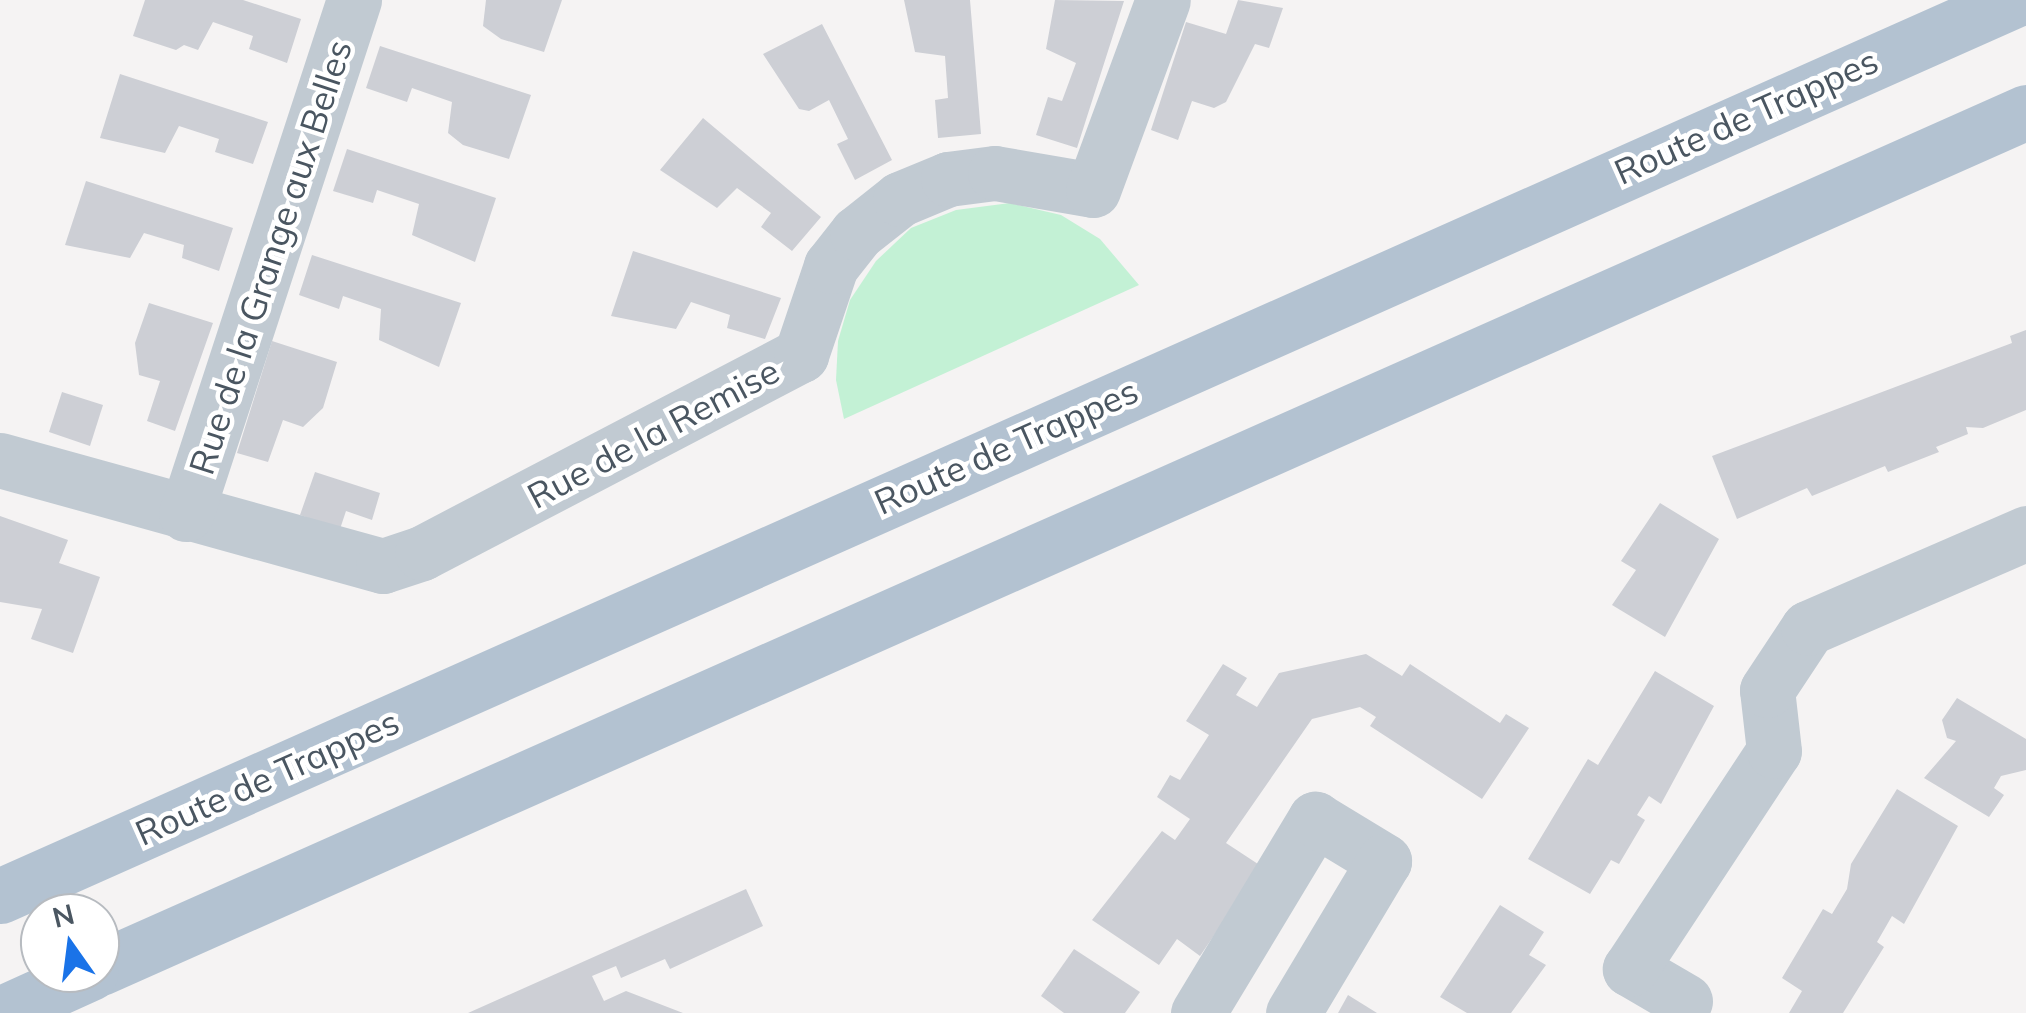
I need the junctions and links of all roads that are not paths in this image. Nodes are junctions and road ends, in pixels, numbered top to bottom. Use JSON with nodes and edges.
{"nodes":[{"id":1,"x":354,"y":0,"type":"edge"},
{"id":2,"x":1163,"y":0,"type":"edge"},
{"id":3,"x":2014,"y":0,"type":"edge"},
{"id":4,"x":2026,"y":112,"type":"edge"},
{"id":5,"x":0,"y":460,"type":"edge"},
{"id":6,"x":186,"y":514,"type":"junction"},
{"id":7,"x":2026,"y":533,"type":"edge"},
{"id":8,"x":0,"y":896,"type":"edge"},
{"id":9,"x":120,"y":959,"type":"edge"},
{"id":10,"x":46,"y":993,"type":"edge"},
{"id":11,"x":1685,"y":1001,"type":"dead end"},
{"id":12,"x":2,"y":1013,"type":"edge"},
{"id":13,"x":1198,"y":1013,"type":"edge"},
{"id":14,"x":1292,"y":1013,"type":"edge"}],
"edges":[{"from":1,"to":6,"type":"street","name":"Rue de la Grange aux Belles"},
{"from":2,"to":6,"type":"street","name":"Rue de la Remise"},
{"from":3,"to":8,"type":"main road","name":"Route de Trappes"},
{"from":4,"to":9,"type":"main road"},
{"from":5,"to":6,"type":"street","name":"Rue de la Remise"},
{"from":7,"to":11,"type":"street"},
{"from":10,"to":12,"type":"main road"},
{"from":13,"to":14,"type":"street"}]}
